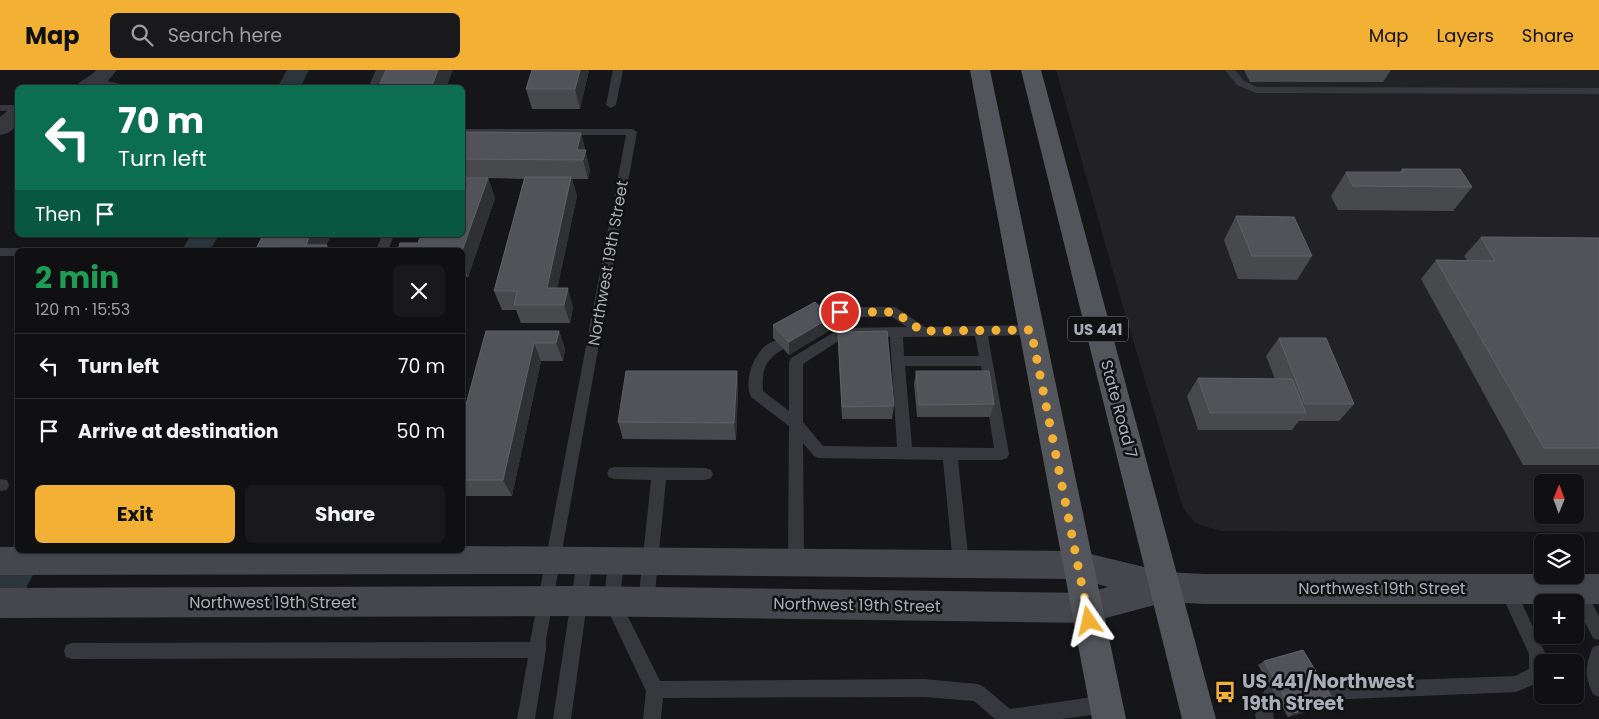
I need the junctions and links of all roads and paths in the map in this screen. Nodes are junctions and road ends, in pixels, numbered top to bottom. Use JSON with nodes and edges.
{"nodes":[{"id":1,"x":381,"y":70,"type":"edge"},
{"id":2,"x":618,"y":70,"type":"edge"},
{"id":3,"x":980,"y":70,"type":"edge"},
{"id":4,"x":1031,"y":70,"type":"edge"},
{"id":5,"x":1230,"y":70,"type":"edge"},
{"id":6,"x":96,"y":80,"type":"edge"},
{"id":7,"x":115,"y":85,"type":"edge"},
{"id":8,"x":374,"y":85,"type":"edge"},
{"id":9,"x":1599,"y":91,"type":"edge"},
{"id":10,"x":611,"y":105,"type":"dead end"},
{"id":11,"x":0,"y":108,"type":"edge"},
{"id":12,"x":15,"y":108,"type":"edge"},
{"id":13,"x":15,"y":116,"type":"edge"},
{"id":14,"x":0,"y":128,"type":"edge"},
{"id":15,"x":465,"y":132,"type":"edge"},
{"id":16,"x":0,"y":252,"type":"edge"},
{"id":17,"x":15,"y":252,"type":"edge"},
{"id":18,"x":822,"y":322,"type":"edge"},
{"id":19,"x":981,"y":330,"type":"junction"},
{"id":20,"x":1031,"y":330,"type":"junction"},
{"id":21,"x":922,"y":331,"type":"junction"},
{"id":22,"x":896,"y":332,"type":"junction"},
{"id":23,"x":780,"y":345,"type":"edge"},
{"id":24,"x":898,"y":361,"type":"junction"},
{"id":25,"x":987,"y":361,"type":"junction"},
{"id":26,"x":796,"y":424,"type":"junction"},
{"id":27,"x":905,"y":454,"type":"junction"},
{"id":28,"x":950,"y":454,"type":"junction"},
{"id":29,"x":614,"y":474,"type":"dead end"},
{"id":30,"x":659,"y":474,"type":"junction"},
{"id":31,"x":706,"y":474,"type":"dead end"},
{"id":32,"x":263,"y":556,"type":"edge"},
{"id":33,"x":553,"y":560,"type":"junction"},
{"id":34,"x":585,"y":560,"type":"junction"},
{"id":35,"x":616,"y":560,"type":"junction"},
{"id":36,"x":0,"y":561,"type":"edge"},
{"id":37,"x":649,"y":561,"type":"junction"},
{"id":38,"x":796,"y":562,"type":"junction"},
{"id":39,"x":961,"y":564,"type":"junction"},
{"id":40,"x":1078,"y":565,"type":"junction"},
{"id":41,"x":1165,"y":587,"type":"junction"},
{"id":42,"x":1507,"y":589,"type":"junction"},
{"id":43,"x":1588,"y":589,"type":"edge"},
{"id":44,"x":546,"y":602,"type":"junction"},
{"id":45,"x":579,"y":602,"type":"junction"},
{"id":46,"x":612,"y":602,"type":"junction"},
{"id":47,"x":646,"y":602,"type":"junction"},
{"id":48,"x":0,"y":603,"type":"edge"},
{"id":49,"x":1087,"y":608,"type":"junction"},
{"id":50,"x":1599,"y":632,"type":"edge"},
{"id":51,"x":538,"y":650,"type":"junction"},
{"id":52,"x":72,"y":651,"type":"dead end"},
{"id":53,"x":1599,"y":653,"type":"edge"},
{"id":54,"x":1599,"y":688,"type":"edge"},
{"id":55,"x":654,"y":690,"type":"junction"},
{"id":56,"x":1108,"y":711,"type":"edge"},
{"id":57,"x":526,"y":719,"type":"edge"},
{"id":58,"x":562,"y":719,"type":"edge"},
{"id":59,"x":652,"y":719,"type":"edge"},
{"id":60,"x":1008,"y":719,"type":"edge"},
{"id":61,"x":1199,"y":719,"type":"edge"},
{"id":62,"x":1265,"y":719,"type":"edge"}],
"edges":[{"from":1,"to":8,"type":"lane"},
{"from":2,"to":10,"type":"lane"},
{"from":3,"to":20,"type":"main road"},
{"from":4,"to":41,"type":"main road","name":"State Road 7","number":"US 441"},
{"from":5,"to":9,"type":"lane"},
{"from":6,"to":7,"type":"lane"},
{"from":11,"to":12,"type":"lane"},
{"from":13,"to":14,"type":"street"},
{"from":15,"to":33,"type":"lane","name":"Northwest 19th Street"},
{"from":16,"to":17,"type":"lane"},
{"from":18,"to":21,"type":"lane"},
{"from":19,"to":20,"type":"lane"},
{"from":19,"to":21,"type":"lane"},
{"from":19,"to":25,"type":"lane"},
{"from":20,"to":40,"type":"main road"},
{"from":21,"to":22,"type":"lane"},
{"from":22,"to":24,"type":"lane"},
{"from":22,"to":26,"type":"lane"},
{"from":23,"to":26,"type":"lane"},
{"from":24,"to":25,"type":"lane"},
{"from":24,"to":27,"type":"lane"},
{"from":25,"to":28,"type":"lane"},
{"from":26,"to":27,"type":"lane"},
{"from":26,"to":38,"type":"lane"},
{"from":27,"to":28,"type":"lane"},
{"from":28,"to":39,"type":"lane"},
{"from":29,"to":30,"type":"lane"},
{"from":30,"to":31,"type":"lane"},
{"from":30,"to":37,"type":"lane"},
{"from":32,"to":33,"type":"street","name":"Northwest 19th Street"},
{"from":32,"to":36,"type":"street","name":"Northwest 19th Street"},
{"from":33,"to":34,"type":"street","name":"Northwest 19th Street"},
{"from":33,"to":44,"type":"lane","name":"Northwest 19th Street"},
{"from":34,"to":35,"type":"street","name":"Northwest 19th Street"},
{"from":34,"to":45,"type":"lane"},
{"from":35,"to":37,"type":"street","name":"Northwest 19th Street"},
{"from":35,"to":46,"type":"lane"},
{"from":37,"to":38,"type":"street","name":"Northwest 19th Street"},
{"from":37,"to":47,"type":"lane"},
{"from":38,"to":39,"type":"street","name":"Northwest 19th Street"},
{"from":39,"to":40,"type":"street","name":"Northwest 19th Street"},
{"from":40,"to":41,"type":"street","name":"Northwest 19th Street"},
{"from":40,"to":49,"type":"main road"},
{"from":41,"to":42,"type":"street","name":"Northwest 19th Street"},
{"from":41,"to":49,"type":"street","name":"Northwest 19th Street"},
{"from":41,"to":61,"type":"main road","name":"State Road 7","number":"US 441"},
{"from":42,"to":43,"type":"street","name":"Northwest 19th Street"},
{"from":42,"to":62,"type":"lane"},
{"from":43,"to":50,"type":"lane"},
{"from":44,"to":45,"type":"street","name":"Northwest 19th Street"},
{"from":44,"to":48,"type":"street","name":"Northwest 19th Street"},
{"from":44,"to":51,"type":"lane","name":"Northwest 19th Street"},
{"from":45,"to":46,"type":"street","name":"Northwest 19th Street"},
{"from":45,"to":58,"type":"lane"},
{"from":46,"to":47,"type":"street","name":"Northwest 19th Street"},
{"from":46,"to":55,"type":"lane"},
{"from":47,"to":49,"type":"street","name":"Northwest 19th Street"},
{"from":49,"to":56,"type":"main road"},
{"from":51,"to":52,"type":"lane"},
{"from":51,"to":57,"type":"lane","name":"Northwest 19th Street"},
{"from":53,"to":54,"type":"lane"},
{"from":55,"to":59,"type":"lane"},
{"from":55,"to":60,"type":"lane"},
{"from":56,"to":60,"type":"lane"}]}
